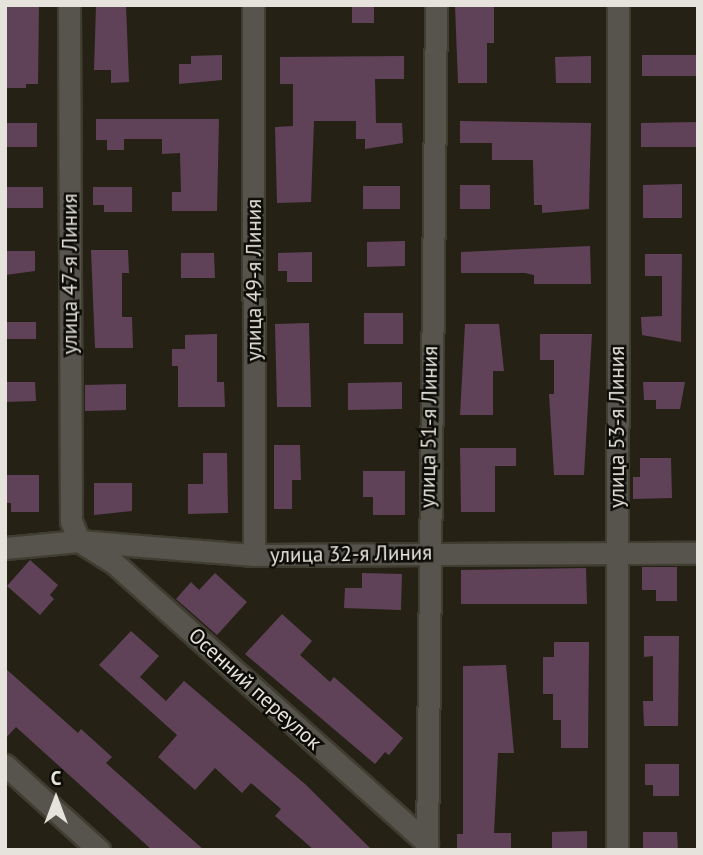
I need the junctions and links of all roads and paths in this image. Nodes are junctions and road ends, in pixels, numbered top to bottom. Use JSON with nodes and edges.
{"nodes":[{"id":1,"x":69,"y":5,"type":"edge"},
{"id":2,"x":253,"y":5,"type":"edge"},
{"id":3,"x":436,"y":5,"type":"edge"},
{"id":4,"x":618,"y":5,"type":"edge"},
{"id":5,"x":79,"y":541,"type":"junction"},
{"id":6,"x":5,"y":548,"type":"edge"},
{"id":7,"x":427,"y":553,"type":"junction"},
{"id":8,"x":698,"y":553,"type":"edge"},
{"id":9,"x":617,"y":554,"type":"junction"},
{"id":10,"x":254,"y":555,"type":"junction"},
{"id":11,"x":5,"y":765,"type":"edge"},
{"id":12,"x":427,"y":847,"type":"edge"},
{"id":13,"x":99,"y":850,"type":"edge"},
{"id":14,"x":617,"y":850,"type":"edge"}],
"edges":[{"from":1,"to":5,"type":"street","name":"улица 47-я Линия"},
{"from":2,"to":10,"type":"street","name":"улица 49-я Линия"},
{"from":3,"to":7,"type":"street","name":"улица 51-я Линия"},
{"from":4,"to":9,"type":"street","name":"улица 53-я Линия"},
{"from":5,"to":6,"type":"street","name":"улица 32-я Линия"},
{"from":5,"to":10,"type":"street","name":"улица 32-я Линия"},
{"from":5,"to":12,"type":"street","name":"Осенний переулок"},
{"from":7,"to":9,"type":"street","name":"улица 32-я Линия"},
{"from":7,"to":10,"type":"street","name":"улица 32-я Линия"},
{"from":7,"to":12,"type":"street","name":"улица 51-я Линия"},
{"from":8,"to":9,"type":"street","name":"улица 32-я Линия"},
{"from":9,"to":14,"type":"street","name":"улица 53-я Линия"},
{"from":11,"to":13,"type":"street"}]}
